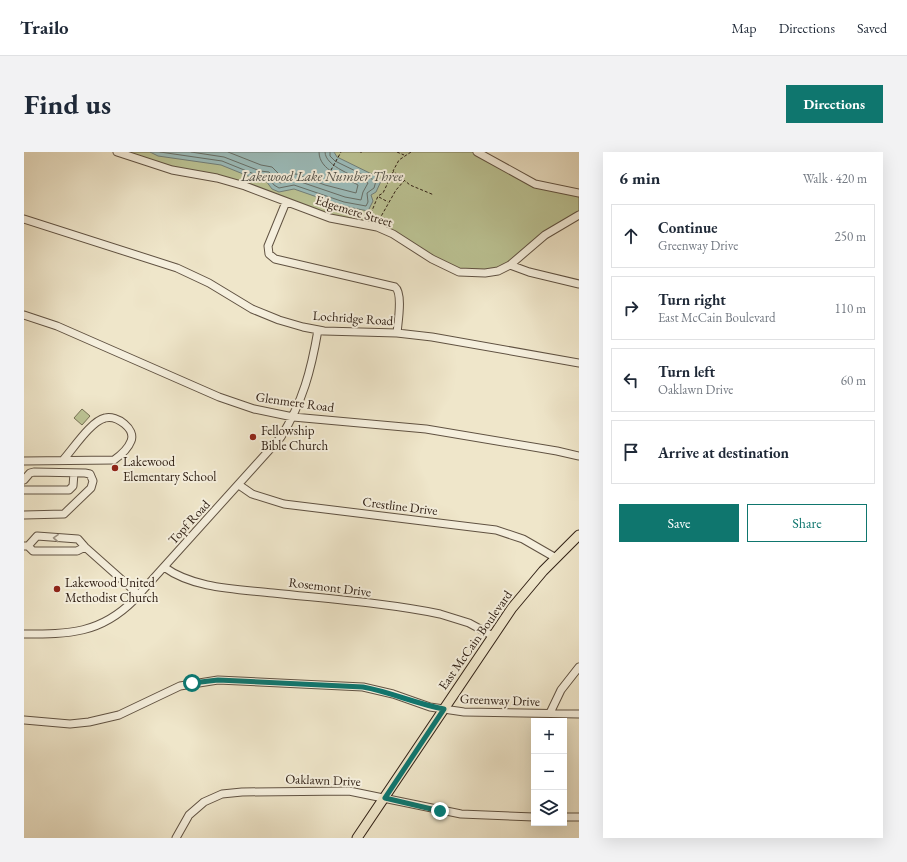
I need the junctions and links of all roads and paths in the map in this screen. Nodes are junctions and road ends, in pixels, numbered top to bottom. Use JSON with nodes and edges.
{"nodes":[{"id":1,"x":117,"y":152,"type":"edge"},
{"id":2,"x":341,"y":152,"type":"edge"},
{"id":3,"x":360,"y":152,"type":"edge"},
{"id":4,"x":362,"y":152,"type":"edge"},
{"id":5,"x":397,"y":152,"type":"edge"},
{"id":6,"x":411,"y":152,"type":"edge"},
{"id":7,"x":477,"y":152,"type":"edge"},
{"id":8,"x":405,"y":156,"type":"junction"},
{"id":9,"x":393,"y":171,"type":"junction"},
{"id":10,"x":326,"y":179,"type":"dead end"},
{"id":11,"x":405,"y":181,"type":"junction"},
{"id":12,"x":579,"y":193,"type":"edge"},
{"id":13,"x":434,"y":195,"type":"dead end"},
{"id":14,"x":378,"y":196,"type":"junction"},
{"id":15,"x":286,"y":202,"type":"junction"},
{"id":16,"x":389,"y":203,"type":"junction"},
{"id":17,"x":579,"y":215,"type":"edge"},
{"id":18,"x":24,"y":218,"type":"edge"},
{"id":19,"x":365,"y":225,"type":"junction"},
{"id":20,"x":377,"y":228,"type":"junction"},
{"id":21,"x":510,"y":265,"type":"junction"},
{"id":22,"x":579,"y":284,"type":"edge"},
{"id":23,"x":24,"y":314,"type":"edge"},
{"id":24,"x":318,"y":330,"type":"junction"},
{"id":25,"x":397,"y":333,"type":"junction"},
{"id":26,"x":579,"y":362,"type":"edge"},
{"id":27,"x":293,"y":417,"type":"junction"},
{"id":28,"x":579,"y":456,"type":"edge"},
{"id":29,"x":63,"y":460,"type":"junction"},
{"id":30,"x":24,"y":461,"type":"edge"},
{"id":31,"x":74,"y":473,"type":"junction"},
{"id":32,"x":24,"y":480,"type":"edge"},
{"id":33,"x":238,"y":485,"type":"junction"},
{"id":34,"x":24,"y":490,"type":"edge"},
{"id":35,"x":24,"y":515,"type":"edge"},
{"id":36,"x":579,"y":535,"type":"edge"},
{"id":37,"x":26,"y":546,"type":"edge"},
{"id":38,"x":85,"y":547,"type":"junction"},
{"id":39,"x":556,"y":558,"type":"junction"},
{"id":40,"x":164,"y":567,"type":"junction"},
{"id":41,"x":139,"y":595,"type":"junction"},
{"id":42,"x":24,"y":634,"type":"edge"},
{"id":43,"x":492,"y":636,"type":"junction"},
{"id":44,"x":579,"y":667,"type":"edge"},
{"id":45,"x":444,"y":709,"type":"junction"},
{"id":46,"x":550,"y":713,"type":"junction"},
{"id":47,"x":579,"y":714,"type":"edge"},
{"id":48,"x":24,"y":720,"type":"edge"},
{"id":49,"x":385,"y":798,"type":"junction"},
{"id":50,"x":531,"y":817,"type":"edge"},
{"id":51,"x":567,"y":817,"type":"edge"},
{"id":52,"x":579,"y":817,"type":"edge"},
{"id":53,"x":176,"y":838,"type":"edge"},
{"id":54,"x":358,"y":838,"type":"edge"}],
"edges":[{"from":1,"to":15,"type":"street","name":"Edgemere Street"},
{"from":2,"to":10,"type":"path"},
{"from":3,"to":4,"type":"path"},
{"from":5,"to":8,"type":"path"},
{"from":6,"to":8,"type":"path"},
{"from":7,"to":12,"type":"street"},
{"from":8,"to":9,"type":"path"},
{"from":9,"to":11,"type":"path"},
{"from":9,"to":14,"type":"path"},
{"from":11,"to":13,"type":"path"},
{"from":11,"to":16,"type":"path"},
{"from":14,"to":16,"type":"path"},
{"from":14,"to":19,"type":"path"},
{"from":15,"to":19,"type":"street","name":"Edgemere Street"},
{"from":15,"to":25,"type":"street"},
{"from":16,"to":20,"type":"path"},
{"from":17,"to":21,"type":"street","name":"Edgemere Street"},
{"from":18,"to":24,"type":"street","name":"Lochridge Road"},
{"from":19,"to":20,"type":"street","name":"Edgemere Street"},
{"from":20,"to":21,"type":"street","name":"Edgemere Street"},
{"from":21,"to":22,"type":"street"},
{"from":23,"to":27,"type":"street","name":"Glenmere Road"},
{"from":24,"to":25,"type":"street","name":"Lochridge Road"},
{"from":24,"to":27,"type":"street","name":"Topf Road"},
{"from":25,"to":26,"type":"street","name":"Lochridge Road"},
{"from":27,"to":28,"type":"street","name":"Glenmere Road"},
{"from":27,"to":33,"type":"street","name":"Topf Road"},
{"from":29,"to":29,"type":"street"},
{"from":29,"to":30,"type":"street"},
{"from":31,"to":32,"type":"street"},
{"from":31,"to":34,"type":"street"},
{"from":31,"to":35,"type":"street"},
{"from":33,"to":39,"type":"street","name":"Crestline Drive"},
{"from":33,"to":40,"type":"street","name":"Topf Road"},
{"from":36,"to":39,"type":"main road","name":"East McCain Boulevard"},
{"from":37,"to":38,"type":"street"},
{"from":38,"to":37,"type":"street","one_way":true},
{"from":38,"to":41,"type":"street"},
{"from":39,"to":43,"type":"main road","name":"East McCain Boulevard"},
{"from":40,"to":41,"type":"street","name":"Topf Road"},
{"from":40,"to":43,"type":"street","name":"Rosemont Drive"},
{"from":41,"to":42,"type":"street","name":"Topf Road"},
{"from":43,"to":45,"type":"main road","name":"East McCain Boulevard"},
{"from":44,"to":46,"type":"street"},
{"from":45,"to":46,"type":"street","name":"Greenway Drive"},
{"from":45,"to":48,"type":"street","name":"Greenway Drive"},
{"from":45,"to":49,"type":"main road","name":"East McCain Boulevard"},
{"from":46,"to":47,"type":"street","name":"Greenway Drive"},
{"from":49,"to":50,"type":"street","name":"Oaklawn Drive"},
{"from":49,"to":53,"type":"street","name":"Oaklawn Drive"},
{"from":49,"to":54,"type":"main road","name":"East McCain Boulevard"},
{"from":51,"to":52,"type":"street"}]}
